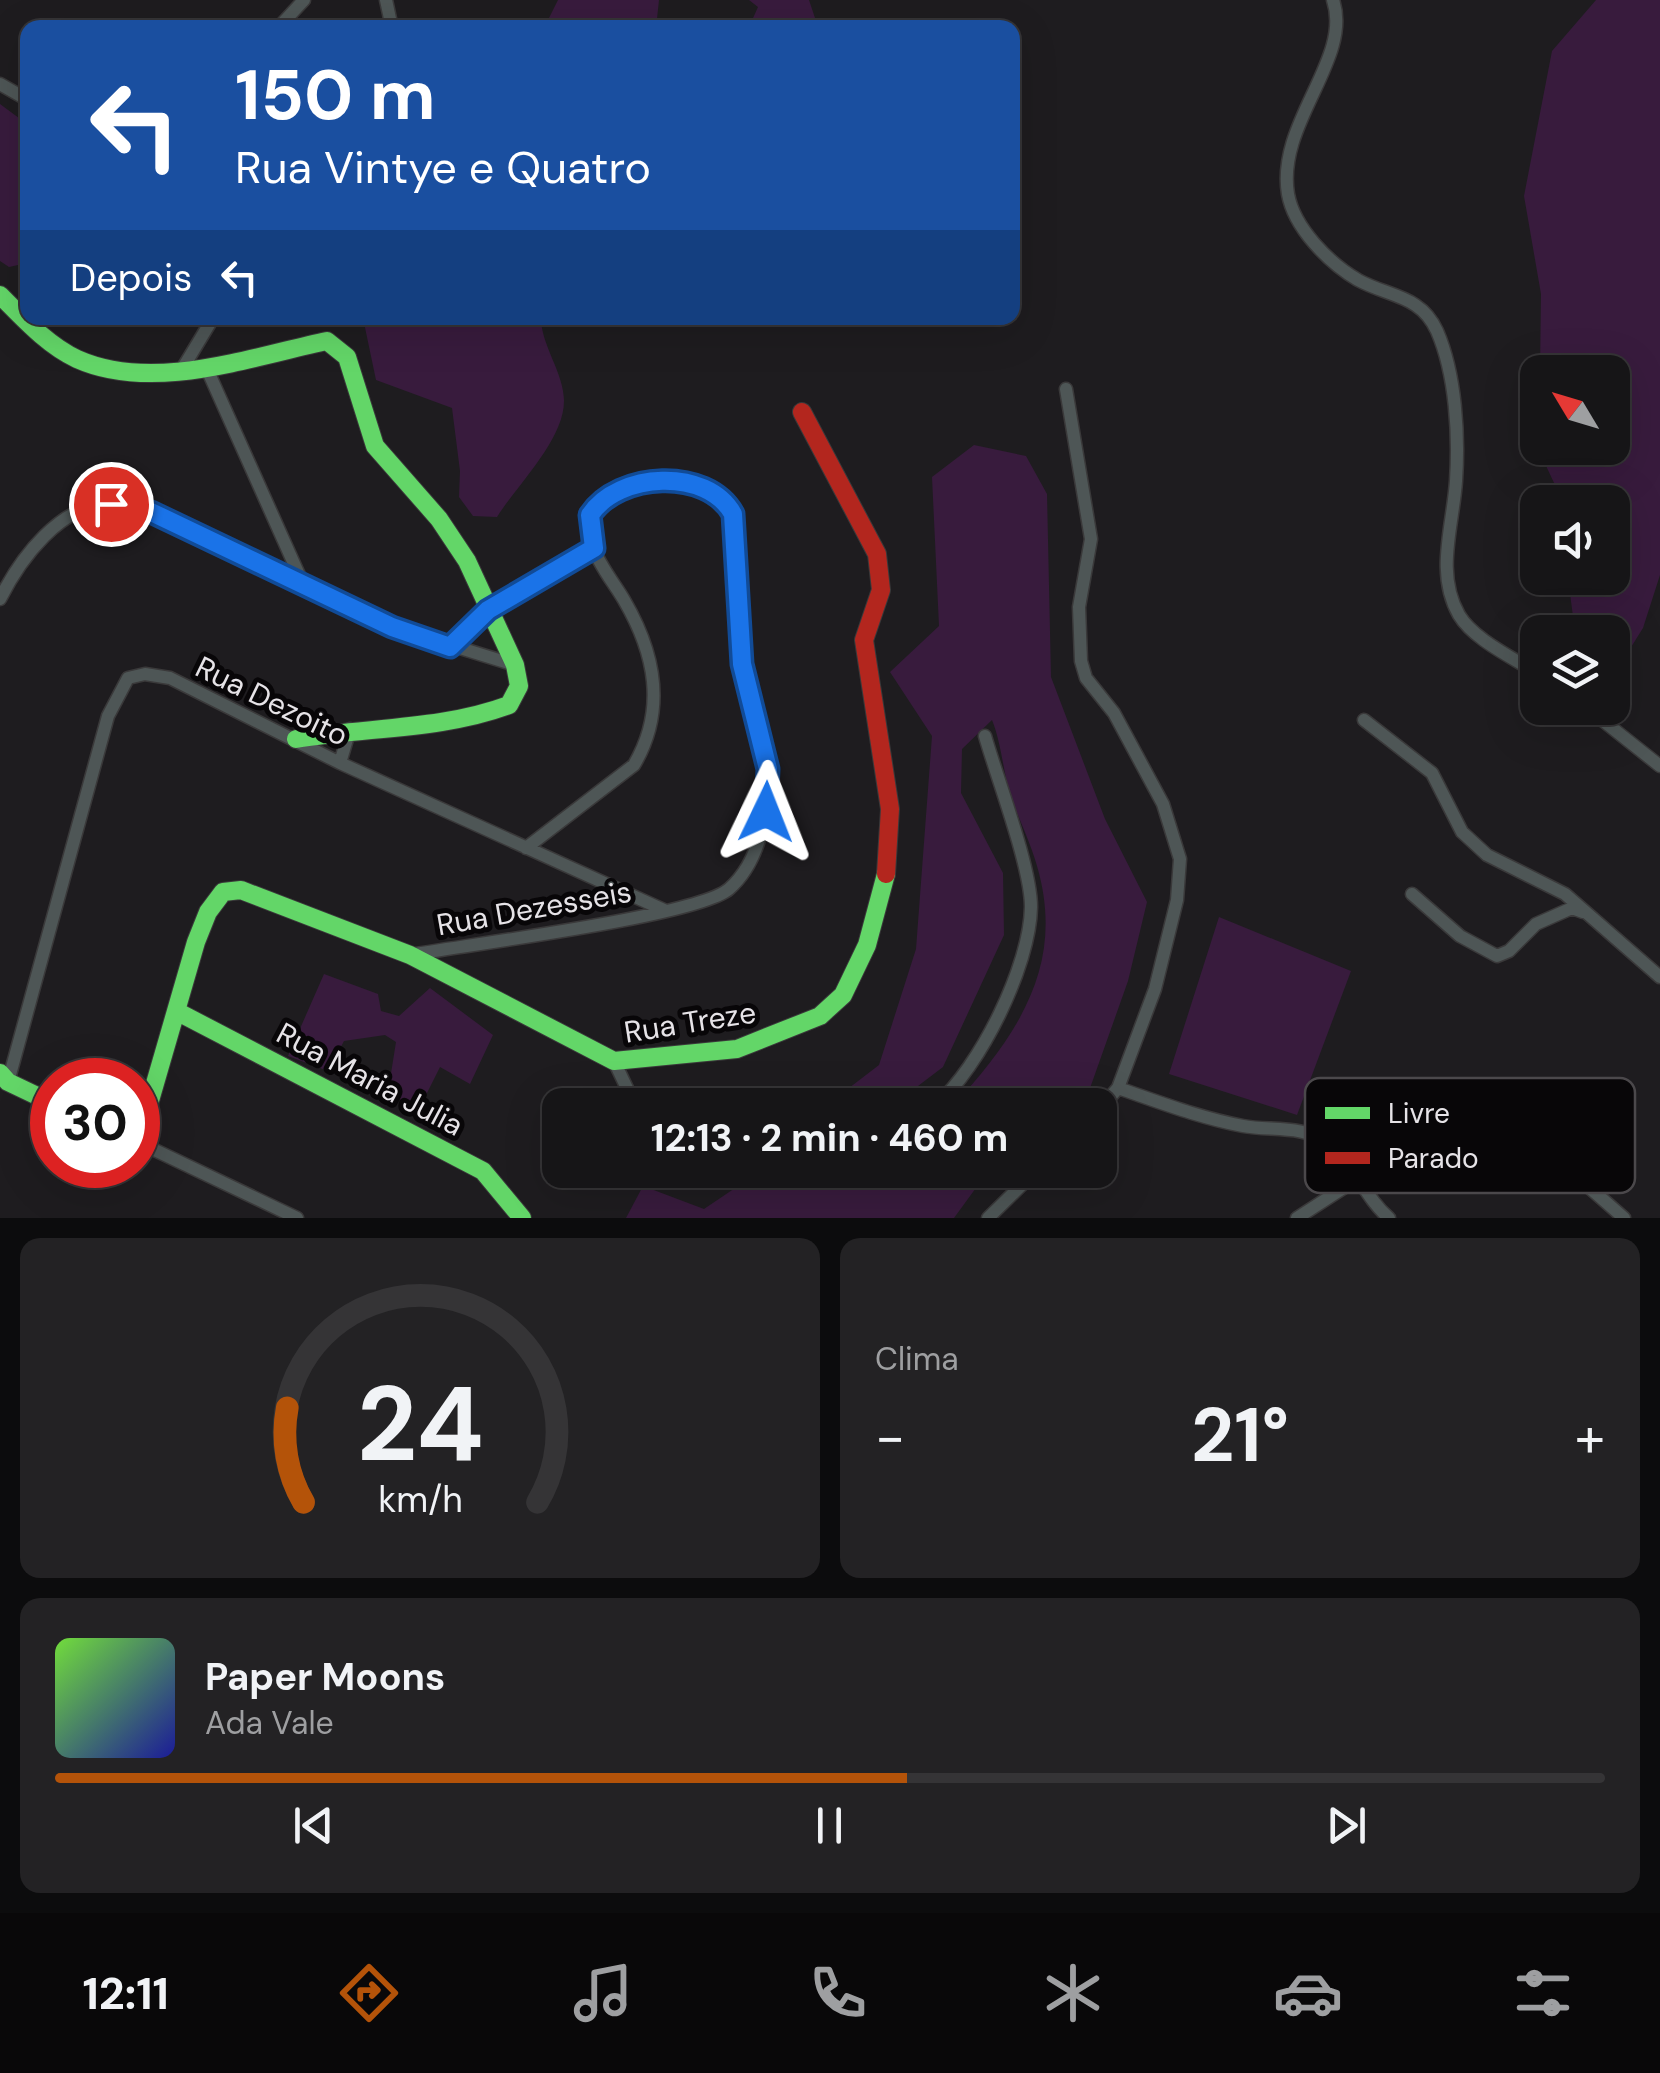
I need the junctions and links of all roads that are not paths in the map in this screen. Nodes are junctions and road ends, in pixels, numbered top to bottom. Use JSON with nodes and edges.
{"nodes":[{"id":1,"x":304,"y":0,"type":"edge"},
{"id":2,"x":1333,"y":0,"type":"edge"},
{"id":3,"x":285,"y":20,"type":"edge"},
{"id":4,"x":0,"y":295,"type":"edge"},
{"id":5,"x":20,"y":315,"type":"edge"},
{"id":6,"x":31,"y":325,"type":"edge"},
{"id":7,"x":209,"y":325,"type":"edge"},
{"id":8,"x":184,"y":366,"type":"junction"},
{"id":9,"x":207,"y":368,"type":"junction"},
{"id":10,"x":1066,"y":389,"type":"dead end"},
{"id":11,"x":802,"y":412,"type":"dead end"},
{"id":12,"x":594,"y":548,"type":"junction"},
{"id":13,"x":304,"y":586,"type":"junction"},
{"id":14,"x":0,"y":599,"type":"edge"},
{"id":15,"x":488,"y":610,"type":"junction"},
{"id":16,"x":450,"y":647,"type":"junction"},
{"id":17,"x":1520,"y":662,"type":"edge"},
{"id":18,"x":515,"y":664,"type":"junction"},
{"id":19,"x":1364,"y":720,"type":"dead end"},
{"id":20,"x":1608,"y":725,"type":"edge"},
{"id":21,"x":350,"y":730,"type":"junction"},
{"id":22,"x":984,"y":736,"type":"dead end"},
{"id":23,"x":296,"y":739,"type":"junction"},
{"id":24,"x":340,"y":763,"type":"junction"},
{"id":25,"x":1660,"y":766,"type":"edge"},
{"id":26,"x":526,"y":848,"type":"junction"},
{"id":27,"x":1412,"y":894,"type":"dead end"},
{"id":28,"x":666,"y":911,"type":"junction"},
{"id":29,"x":1590,"y":914,"type":"junction"},
{"id":30,"x":410,"y":955,"type":"junction"},
{"id":31,"x":1660,"y":977,"type":"edge"},
{"id":32,"x":176,"y":1011,"type":"junction"},
{"id":33,"x":614,"y":1062,"type":"junction"},
{"id":34,"x":160,"y":1068,"type":"edge"},
{"id":35,"x":4,"y":1078,"type":"edge"},
{"id":36,"x":627,"y":1088,"type":"edge"},
{"id":37,"x":951,"y":1088,"type":"edge"},
{"id":38,"x":1118,"y":1088,"type":"joint"},
{"id":39,"x":30,"y":1091,"type":"edge"},
{"id":40,"x":1305,"y":1132,"type":"edge"},
{"id":41,"x":160,"y":1153,"type":"edge"},
{"id":42,"x":1019,"y":1188,"type":"edge"},
{"id":43,"x":1340,"y":1193,"type":"edge"},
{"id":44,"x":1367,"y":1193,"type":"edge"},
{"id":45,"x":1596,"y":1193,"type":"edge"},
{"id":46,"x":297,"y":1218,"type":"edge"},
{"id":47,"x":522,"y":1218,"type":"edge"},
{"id":48,"x":988,"y":1218,"type":"edge"},
{"id":49,"x":1297,"y":1218,"type":"edge"},
{"id":50,"x":1388,"y":1218,"type":"edge"},
{"id":51,"x":1624,"y":1218,"type":"edge"}],
"edges":[{"from":1,"to":3,"type":"street"},
{"from":2,"to":17,"type":"street"},
{"from":4,"to":5,"type":"street"},
{"from":6,"to":8,"type":"street"},
{"from":7,"to":8,"type":"street"},
{"from":8,"to":9,"type":"street"},
{"from":9,"to":13,"type":"street"},
{"from":9,"to":15,"type":"street"},
{"from":10,"to":38,"type":"street"},
{"from":11,"to":33,"type":"street","name":"Rua Treze"},
{"from":12,"to":15,"type":"street"},
{"from":12,"to":26,"type":"street"},
{"from":12,"to":28,"type":"street","name":"Rua Dezesseis"},
{"from":13,"to":14,"type":"street"},
{"from":13,"to":16,"type":"street"},
{"from":15,"to":16,"type":"street"},
{"from":15,"to":18,"type":"street"},
{"from":16,"to":18,"type":"street"},
{"from":18,"to":21,"type":"street"},
{"from":19,"to":29,"type":"street"},
{"from":20,"to":25,"type":"street"},
{"from":21,"to":23,"type":"street"},
{"from":21,"to":24,"type":"street"},
{"from":22,"to":37,"type":"street"},
{"from":23,"to":24,"type":"street","name":"Rua Dezoito"},
{"from":23,"to":35,"type":"street","name":"Rua Dezoito"},
{"from":24,"to":26,"type":"street","name":"Rua Dezoito"},
{"from":26,"to":28,"type":"street","name":"Rua Dezoito"},
{"from":27,"to":29,"type":"street"},
{"from":28,"to":30,"type":"street","name":"Rua Dezesseis"},
{"from":29,"to":31,"type":"street"},
{"from":30,"to":32,"type":"street","name":"Rua Treze"},
{"from":30,"to":33,"type":"street","name":"Rua Treze"},
{"from":32,"to":34,"type":"street","name":"Rua Treze"},
{"from":32,"to":47,"type":"street","name":"Rua Maria Julia"},
{"from":33,"to":36,"type":"street"},
{"from":35,"to":39,"type":"street"},
{"from":38,"to":40,"type":"street"},
{"from":41,"to":46,"type":"street"},
{"from":42,"to":48,"type":"street"},
{"from":43,"to":49,"type":"street"},
{"from":44,"to":50,"type":"street"},
{"from":45,"to":51,"type":"street"}]}
